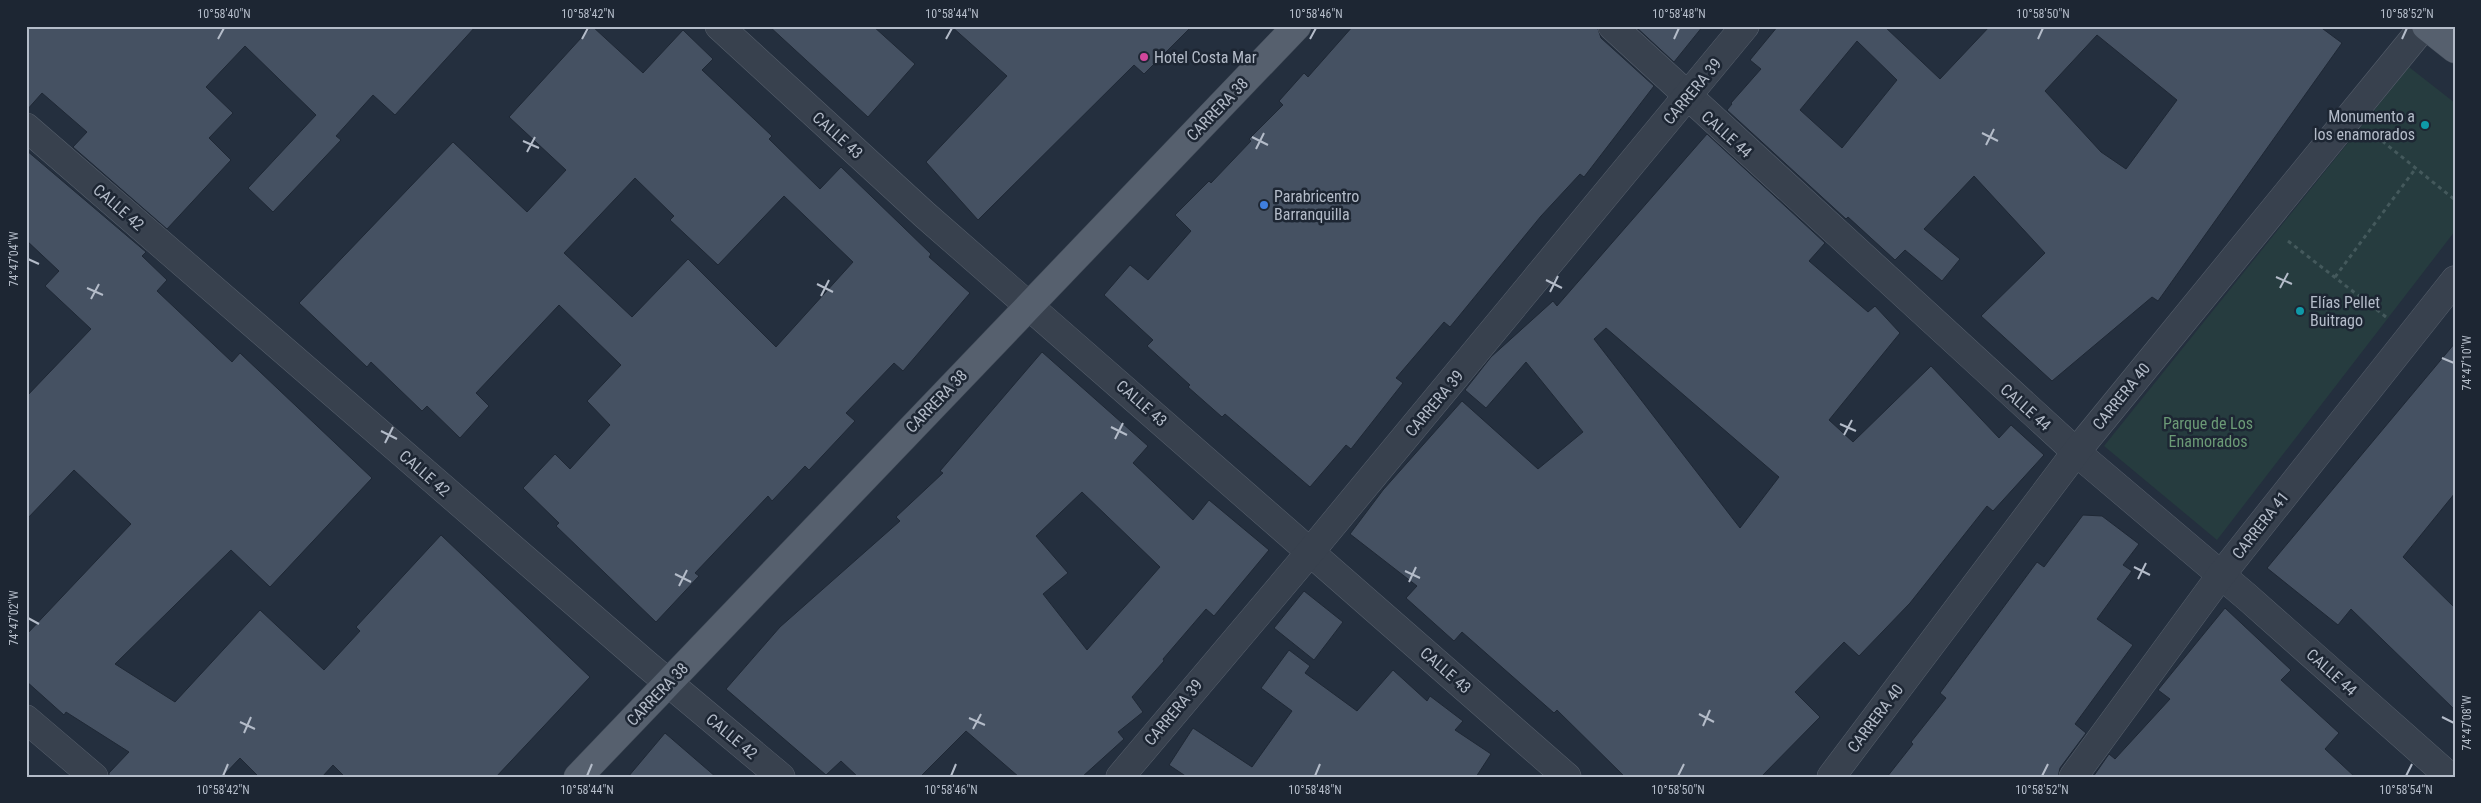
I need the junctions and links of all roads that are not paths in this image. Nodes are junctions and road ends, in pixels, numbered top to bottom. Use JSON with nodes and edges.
{"nodes":[{"id":1,"x":719,"y":26,"type":"edge"},
{"id":2,"x":1297,"y":26,"type":"edge"},
{"id":3,"x":1612,"y":26,"type":"edge"},
{"id":4,"x":1745,"y":26,"type":"edge"},
{"id":5,"x":2425,"y":26,"type":"edge"},
{"id":6,"x":2455,"y":50,"type":"edge"},
{"id":7,"x":1687,"y":97,"type":"junction"},
{"id":8,"x":26,"y":127,"type":"edge"},
{"id":9,"x":2455,"y":280,"type":"edge"},
{"id":10,"x":1029,"y":304,"type":"junction"},
{"id":11,"x":2076,"y":452,"type":"junction"},
{"id":12,"x":1311,"y":551,"type":"junction"},
{"id":13,"x":2220,"y":575,"type":"junction"},
{"id":14,"x":668,"y":682,"type":"junction"},
{"id":15,"x":26,"y":719,"type":"edge"},
{"id":16,"x":94,"y":777,"type":"edge"},
{"id":17,"x":578,"y":777,"type":"edge"},
{"id":18,"x":781,"y":777,"type":"edge"},
{"id":19,"x":1120,"y":777,"type":"edge"},
{"id":20,"x":1567,"y":777,"type":"edge"},
{"id":21,"x":1831,"y":777,"type":"edge"},
{"id":22,"x":2073,"y":777,"type":"edge"},
{"id":23,"x":2450,"y":777,"type":"edge"}],
"edges":[{"from":1,"to":10,"type":"street","name":"CALLE 43"},
{"from":2,"to":10,"type":"main road","name":"CARRERA 38"},
{"from":3,"to":7,"type":"street","name":"CALLE 44"},
{"from":4,"to":7,"type":"street","name":"CARRERA 39"},
{"from":5,"to":6,"type":"main road"},
{"from":5,"to":11,"type":"street","name":"CARRERA 40"},
{"from":7,"to":11,"type":"street","name":"CALLE 44"},
{"from":7,"to":12,"type":"street","name":"CARRERA 39"},
{"from":8,"to":14,"type":"street","name":"CALLE 42"},
{"from":9,"to":13,"type":"street","name":"CARRERA 41"},
{"from":10,"to":12,"type":"street","name":"CALLE 43"},
{"from":10,"to":14,"type":"main road","name":"CARRERA 38"},
{"from":11,"to":13,"type":"street","name":"CALLE 44"},
{"from":11,"to":21,"type":"street","name":"CARRERA 40"},
{"from":12,"to":19,"type":"street","name":"CARRERA 39"},
{"from":12,"to":20,"type":"street","name":"CALLE 43"},
{"from":13,"to":22,"type":"street","name":"CARRERA 41"},
{"from":13,"to":23,"type":"street","name":"CALLE 44"},
{"from":14,"to":17,"type":"main road","name":"CARRERA 38"},
{"from":14,"to":18,"type":"street","name":"CALLE 42"},
{"from":15,"to":16,"type":"street"}]}
